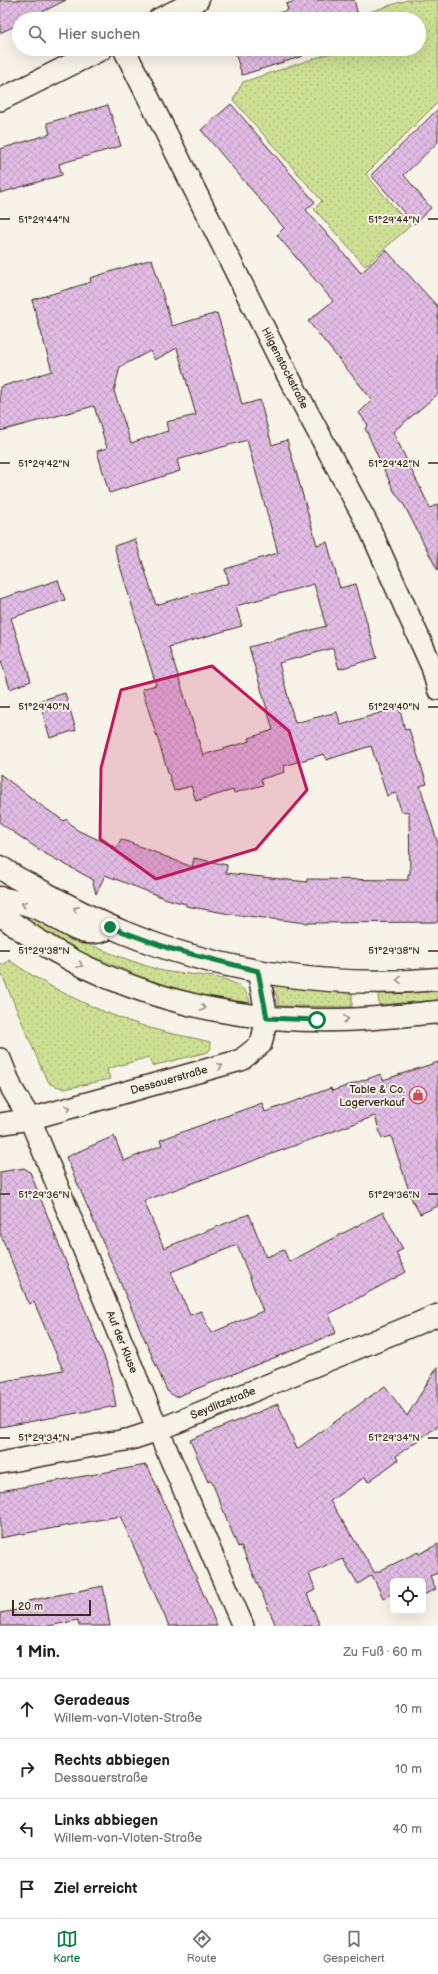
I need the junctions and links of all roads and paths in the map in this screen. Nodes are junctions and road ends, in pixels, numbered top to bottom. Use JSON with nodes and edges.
{"nodes":[{"id":1,"x":198,"y":0,"type":"edge"},
{"id":2,"x":173,"y":12,"type":"edge"},
{"id":3,"x":88,"y":56,"type":"edge"},
{"id":4,"x":128,"y":56,"type":"edge"},
{"id":5,"x":0,"y":100,"type":"edge"},
{"id":6,"x":438,"y":689,"type":"edge"},
{"id":7,"x":0,"y":867,"type":"edge"},
{"id":8,"x":0,"y":898,"type":"edge"},
{"id":9,"x":0,"y":914,"type":"edge"},
{"id":10,"x":110,"y":927,"type":"junction"},
{"id":11,"x":258,"y":971,"type":"junction"},
{"id":12,"x":438,"y":979,"type":"edge"},
{"id":13,"x":438,"y":1012,"type":"edge"},
{"id":14,"x":267,"y":1018,"type":"junction"},
{"id":15,"x":0,"y":1058,"type":"edge"},
{"id":16,"x":30,"y":1119,"type":"junction"},
{"id":17,"x":0,"y":1124,"type":"edge"},
{"id":18,"x":438,"y":1315,"type":"edge"},
{"id":19,"x":158,"y":1430,"type":"junction"},
{"id":20,"x":0,"y":1463,"type":"edge"},
{"id":21,"x":243,"y":1626,"type":"edge"}],
"edges":[{"from":1,"to":2,"type":"street"},
{"from":3,"to":5,"type":"street"},
{"from":4,"to":6,"type":"street","name":"Hilgenstockstraße"},
{"from":10,"to":7,"type":"main road","one_way":true},
{"from":10,"to":8,"type":"main road","one_way":true},
{"from":9,"to":14,"type":"main road","one_way":true},
{"from":10,"to":11,"type":"main road"},
{"from":12,"to":11,"type":"main road","one_way":true},
{"from":11,"to":14,"type":"street","name":"Dessauerstraße"},
{"from":14,"to":13,"type":"main road","one_way":true},
{"from":16,"to":14,"type":"street","name":"Dessauerstraße","one_way":true},
{"from":15,"to":16,"type":"street","name":"Auf der Kluse"},
{"from":16,"to":17,"type":"street","name":"Dessauerstraße"},
{"from":16,"to":19,"type":"street","name":"Auf der Kluse"},
{"from":18,"to":19,"type":"street","name":"Seydlitzstraße"},
{"from":19,"to":20,"type":"street","name":"Seydlitzstraße"},
{"from":19,"to":21,"type":"street","name":"Auf der Kluse"}]}
